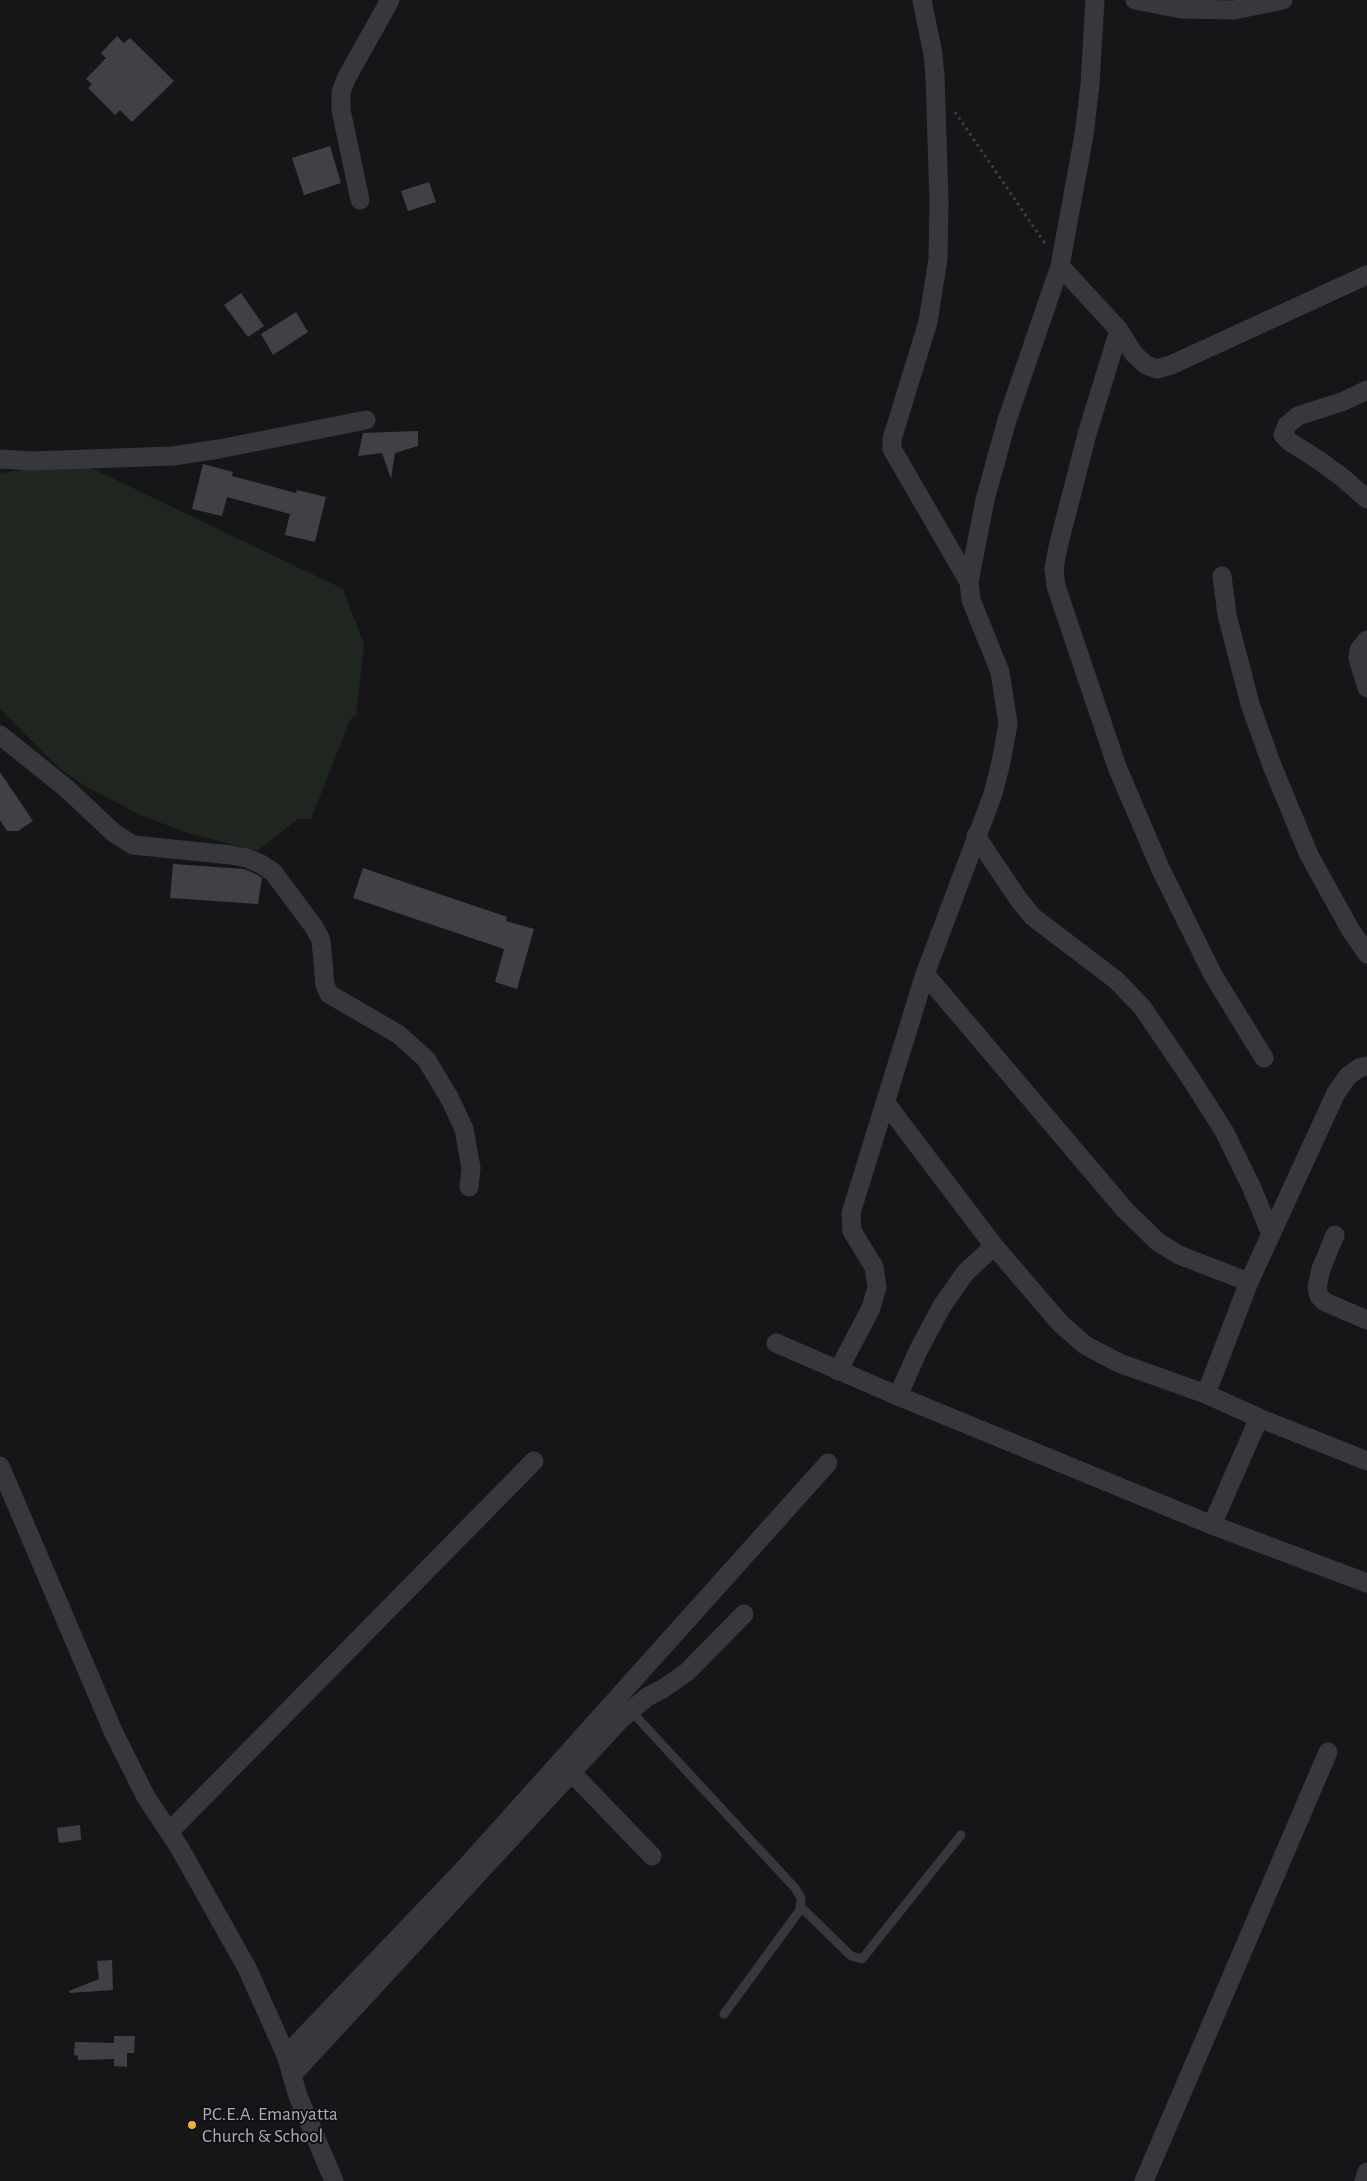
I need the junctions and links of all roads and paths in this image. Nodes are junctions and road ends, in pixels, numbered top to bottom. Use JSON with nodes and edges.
{"nodes":[{"id":1,"x":390,"y":0,"type":"edge"},
{"id":2,"x":922,"y":0,"type":"edge"},
{"id":3,"x":1095,"y":0,"type":"edge"},
{"id":4,"x":1136,"y":0,"type":"edge"},
{"id":5,"x":1283,"y":0,"type":"edge"},
{"id":6,"x":1262,"y":2,"type":"edge"},
{"id":7,"x":953,"y":109,"type":"dead end"},
{"id":8,"x":360,"y":200,"type":"dead end"},
{"id":9,"x":1060,"y":266,"type":"junction"},
{"id":10,"x":1367,"y":275,"type":"edge"},
{"id":11,"x":1119,"y":330,"type":"junction"},
{"id":12,"x":1367,"y":390,"type":"edge"},
{"id":13,"x":366,"y":420,"type":"dead end"},
{"id":14,"x":0,"y":459,"type":"edge"},
{"id":15,"x":1366,"y":496,"type":"edge"},
{"id":16,"x":1222,"y":576,"type":"dead end"},
{"id":17,"x":969,"y":582,"type":"junction"},
{"id":18,"x":1367,"y":640,"type":"edge"},
{"id":19,"x":1367,"y":688,"type":"edge"},
{"id":20,"x":0,"y":735,"type":"edge"},
{"id":21,"x":976,"y":836,"type":"junction"},
{"id":22,"x":1367,"y":954,"type":"edge"},
{"id":23,"x":925,"y":974,"type":"junction"},
{"id":24,"x":1264,"y":1058,"type":"dead end"},
{"id":25,"x":1367,"y":1066,"type":"edge"},
{"id":26,"x":885,"y":1102,"type":"junction"},
{"id":27,"x":469,"y":1187,"type":"dead end"},
{"id":28,"x":1270,"y":1234,"type":"junction"},
{"id":29,"x":1335,"y":1235,"type":"dead end"},
{"id":30,"x":994,"y":1246,"type":"junction"},
{"id":31,"x":1249,"y":1282,"type":"junction"},
{"id":32,"x":1367,"y":1320,"type":"edge"},
{"id":33,"x":776,"y":1343,"type":"dead end"},
{"id":34,"x":838,"y":1371,"type":"junction"},
{"id":35,"x":1206,"y":1394,"type":"junction"},
{"id":36,"x":898,"y":1396,"type":"junction"},
{"id":37,"x":1259,"y":1418,"type":"junction"},
{"id":38,"x":534,"y":1461,"type":"dead end"},
{"id":39,"x":1367,"y":1461,"type":"edge"},
{"id":40,"x":828,"y":1463,"type":"dead end"},
{"id":41,"x":0,"y":1466,"type":"edge"},
{"id":42,"x":1212,"y":1525,"type":"junction"},
{"id":43,"x":1367,"y":1583,"type":"edge"},
{"id":44,"x":744,"y":1614,"type":"dead end"},
{"id":45,"x":631,"y":1711,"type":"junction"},
{"id":46,"x":1328,"y":1752,"type":"dead end"},
{"id":47,"x":571,"y":1772,"type":"junction"},
{"id":48,"x":169,"y":1832,"type":"junction"},
{"id":49,"x":961,"y":1835,"type":"dead end"},
{"id":50,"x":652,"y":1856,"type":"dead end"},
{"id":51,"x":800,"y":1906,"type":"junction"},
{"id":52,"x":724,"y":2014,"type":"dead end"},
{"id":53,"x":286,"y":2055,"type":"junction"},
{"id":54,"x":292,"y":2074,"type":"junction"},
{"id":55,"x":1367,"y":2172,"type":"edge"},
{"id":56,"x":334,"y":2181,"type":"edge"},
{"id":57,"x":1144,"y":2181,"type":"edge"},
{"id":58,"x":1364,"y":2181,"type":"edge"}],
"edges":[{"from":1,"to":8,"type":"street"},
{"from":2,"to":17,"type":"street"},
{"from":3,"to":9,"type":"street"},
{"from":4,"to":6,"type":"street"},
{"from":5,"to":6,"type":"street"},
{"from":7,"to":9,"type":"path"},
{"from":9,"to":11,"type":"street"},
{"from":9,"to":17,"type":"street"},
{"from":10,"to":11,"type":"street"},
{"from":11,"to":24,"type":"street"},
{"from":12,"to":15,"type":"street"},
{"from":13,"to":14,"type":"street"},
{"from":16,"to":22,"type":"street"},
{"from":17,"to":21,"type":"street"},
{"from":18,"to":19,"type":"street"},
{"from":20,"to":27,"type":"street"},
{"from":21,"to":23,"type":"street"},
{"from":21,"to":28,"type":"street"},
{"from":23,"to":26,"type":"street"},
{"from":23,"to":31,"type":"street"},
{"from":25,"to":28,"type":"street"},
{"from":26,"to":30,"type":"street"},
{"from":26,"to":34,"type":"street"},
{"from":28,"to":31,"type":"street"},
{"from":29,"to":32,"type":"street"},
{"from":30,"to":35,"type":"street"},
{"from":30,"to":36,"type":"street"},
{"from":31,"to":35,"type":"street"},
{"from":33,"to":34,"type":"street"},
{"from":34,"to":36,"type":"street"},
{"from":35,"to":37,"type":"street"},
{"from":36,"to":42,"type":"street"},
{"from":37,"to":39,"type":"street"},
{"from":37,"to":42,"type":"street"},
{"from":38,"to":48,"type":"street"},
{"from":40,"to":53,"type":"street"},
{"from":41,"to":48,"type":"street"},
{"from":42,"to":43,"type":"street"},
{"from":44,"to":45,"type":"street"},
{"from":45,"to":47,"type":"street"},
{"from":45,"to":51,"type":"lane"},
{"from":46,"to":57,"type":"street"},
{"from":47,"to":50,"type":"street"},
{"from":47,"to":54,"type":"street"},
{"from":48,"to":53,"type":"street"},
{"from":49,"to":51,"type":"lane"},
{"from":51,"to":52,"type":"lane"},
{"from":53,"to":54,"type":"street"},
{"from":54,"to":56,"type":"street"},
{"from":55,"to":58,"type":"street"}]}
